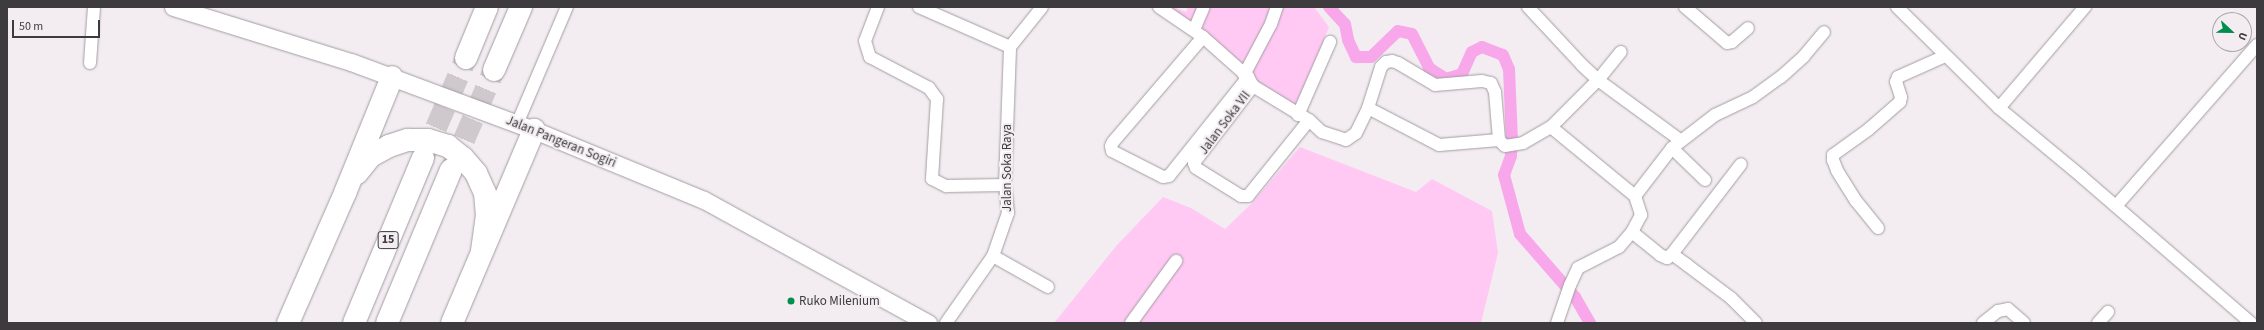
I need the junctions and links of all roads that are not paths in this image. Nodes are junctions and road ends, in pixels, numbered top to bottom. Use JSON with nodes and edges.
{"nodes":[{"id":1,"x":94,"y":7,"type":"edge"},
{"id":2,"x":173,"y":7,"type":"edge"},
{"id":3,"x":487,"y":7,"type":"edge"},
{"id":4,"x":521,"y":7,"type":"edge"},
{"id":5,"x":567,"y":7,"type":"edge"},
{"id":6,"x":878,"y":7,"type":"edge"},
{"id":7,"x":919,"y":7,"type":"edge"},
{"id":8,"x":1042,"y":7,"type":"edge"},
{"id":9,"x":1159,"y":7,"type":"edge"},
{"id":10,"x":1204,"y":7,"type":"edge"},
{"id":11,"x":1277,"y":7,"type":"edge"},
{"id":12,"x":1528,"y":7,"type":"edge"},
{"id":13,"x":1685,"y":7,"type":"edge"},
{"id":14,"x":1897,"y":7,"type":"edge"},
{"id":15,"x":2085,"y":7,"type":"edge"},
{"id":16,"x":1748,"y":28,"type":"dead end"},
{"id":17,"x":1824,"y":32,"type":"dead end"},
{"id":18,"x":1198,"y":33,"type":"junction"},
{"id":19,"x":1330,"y":42,"type":"dead end"},
{"id":20,"x":2257,"y":45,"type":"edge"},
{"id":21,"x":1010,"y":47,"type":"junction"},
{"id":22,"x":1621,"y":52,"type":"dead end"},
{"id":23,"x":1945,"y":56,"type":"junction"},
{"id":24,"x":466,"y":58,"type":"tunnel mouth"},
{"id":25,"x":90,"y":63,"type":"dead end"},
{"id":26,"x":494,"y":70,"type":"tunnel mouth"},
{"id":27,"x":392,"y":78,"type":"junction"},
{"id":28,"x":1248,"y":79,"type":"junction"},
{"id":29,"x":1598,"y":80,"type":"junction"},
{"id":30,"x":1368,"y":108,"type":"junction"},
{"id":31,"x":1999,"y":108,"type":"junction"},
{"id":32,"x":1304,"y":117,"type":"junction"},
{"id":33,"x":525,"y":127,"type":"junction"},
{"id":34,"x":1551,"y":127,"type":"junction"},
{"id":35,"x":1502,"y":143,"type":"junction"},
{"id":36,"x":1676,"y":144,"type":"junction"},
{"id":37,"x":423,"y":158,"type":"tunnel mouth"},
{"id":38,"x":1740,"y":164,"type":"dead end"},
{"id":39,"x":451,"y":170,"type":"tunnel mouth"},
{"id":40,"x":1705,"y":180,"type":"dead end"},
{"id":41,"x":1005,"y":185,"type":"junction"},
{"id":42,"x":345,"y":193,"type":"junction"},
{"id":43,"x":1635,"y":196,"type":"junction"},
{"id":44,"x":2116,"y":206,"type":"junction"},
{"id":45,"x":1878,"y":228,"type":"dead end"},
{"id":46,"x":1632,"y":232,"type":"junction"},
{"id":47,"x":482,"y":250,"type":"junction"},
{"id":48,"x":1672,"y":254,"type":"junction"},
{"id":49,"x":992,"y":256,"type":"junction"},
{"id":50,"x":1176,"y":261,"type":"dead end"},
{"id":51,"x":1048,"y":287,"type":"dead end"},
{"id":52,"x":2108,"y":312,"type":"dead end"},
{"id":53,"x":288,"y":323,"type":"edge"},
{"id":54,"x":354,"y":323,"type":"edge"},
{"id":55,"x":387,"y":323,"type":"edge"},
{"id":56,"x":452,"y":323,"type":"edge"},
{"id":57,"x":928,"y":323,"type":"edge"},
{"id":58,"x":946,"y":323,"type":"edge"},
{"id":59,"x":1131,"y":323,"type":"edge"},
{"id":60,"x":1557,"y":323,"type":"edge"},
{"id":61,"x":1756,"y":323,"type":"edge"},
{"id":62,"x":1983,"y":323,"type":"edge"},
{"id":63,"x":2024,"y":323,"type":"edge"},
{"id":64,"x":2098,"y":323,"type":"edge"},
{"id":65,"x":2251,"y":323,"type":"edge"}],
"edges":[{"from":1,"to":25,"type":"street"},
{"from":2,"to":27,"type":"street","name":"Jalan Pangeran Sogiri"},
{"from":3,"to":24,"type":"highway"},
{"from":4,"to":26,"type":"highway"},
{"from":5,"to":33,"type":"street"},
{"from":6,"to":41,"type":"street"},
{"from":7,"to":21,"type":"street"},
{"from":8,"to":21,"type":"street"},
{"from":9,"to":18,"type":"street"},
{"from":10,"to":18,"type":"street"},
{"from":11,"to":28,"type":"street"},
{"from":12,"to":29,"type":"street"},
{"from":13,"to":16,"type":"street"},
{"from":14,"to":23,"type":"street"},
{"from":15,"to":31,"type":"street"},
{"from":17,"to":36,"type":"street"},
{"from":18,"to":28,"type":"street"},
{"from":18,"to":28,"type":"street"},
{"from":19,"to":32,"type":"street"},
{"from":20,"to":44,"type":"street"},
{"from":21,"to":41,"type":"street","name":"Jalan Soka Raya"},
{"from":22,"to":29,"type":"street"},
{"from":23,"to":31,"type":"street"},
{"from":23,"to":45,"type":"street"},
{"from":27,"to":33,"type":"street","name":"Jalan Pangeran Sogiri"},
{"from":27,"to":42,"type":"highway"},
{"from":28,"to":32,"type":"street"},
{"from":28,"to":32,"type":"street","name":"Jalan Soka VII"},
{"from":29,"to":34,"type":"street"},
{"from":29,"to":36,"type":"street"},
{"from":30,"to":32,"type":"street"},
{"from":30,"to":35,"type":"street"},
{"from":30,"to":35,"type":"street"},
{"from":31,"to":44,"type":"street"},
{"from":33,"to":47,"type":"highway"},
{"from":33,"to":57,"type":"street","name":"Jalan Pangeran Sogiri"},
{"from":34,"to":35,"type":"street"},
{"from":34,"to":43,"type":"street"},
{"from":36,"to":40,"type":"street"},
{"from":36,"to":43,"type":"street"},
{"from":37,"to":54,"type":"highway","number":"15"},
{"from":38,"to":48,"type":"street"},
{"from":39,"to":55,"type":"highway","number":"15"},
{"from":41,"to":49,"type":"street","name":"Jalan Soka Raya"},
{"from":42,"to":47,"type":"highway"},
{"from":42,"to":53,"type":"highway"},
{"from":43,"to":46,"type":"street"},
{"from":44,"to":65,"type":"street"},
{"from":46,"to":48,"type":"street"},
{"from":46,"to":60,"type":"street"},
{"from":47,"to":56,"type":"highway"},
{"from":48,"to":61,"type":"street"},
{"from":49,"to":51,"type":"street"},
{"from":49,"to":58,"type":"street","name":"Jalan Soka Raya"},
{"from":50,"to":59,"type":"street"},
{"from":52,"to":64,"type":"street"},
{"from":62,"to":63,"type":"street"}]}
